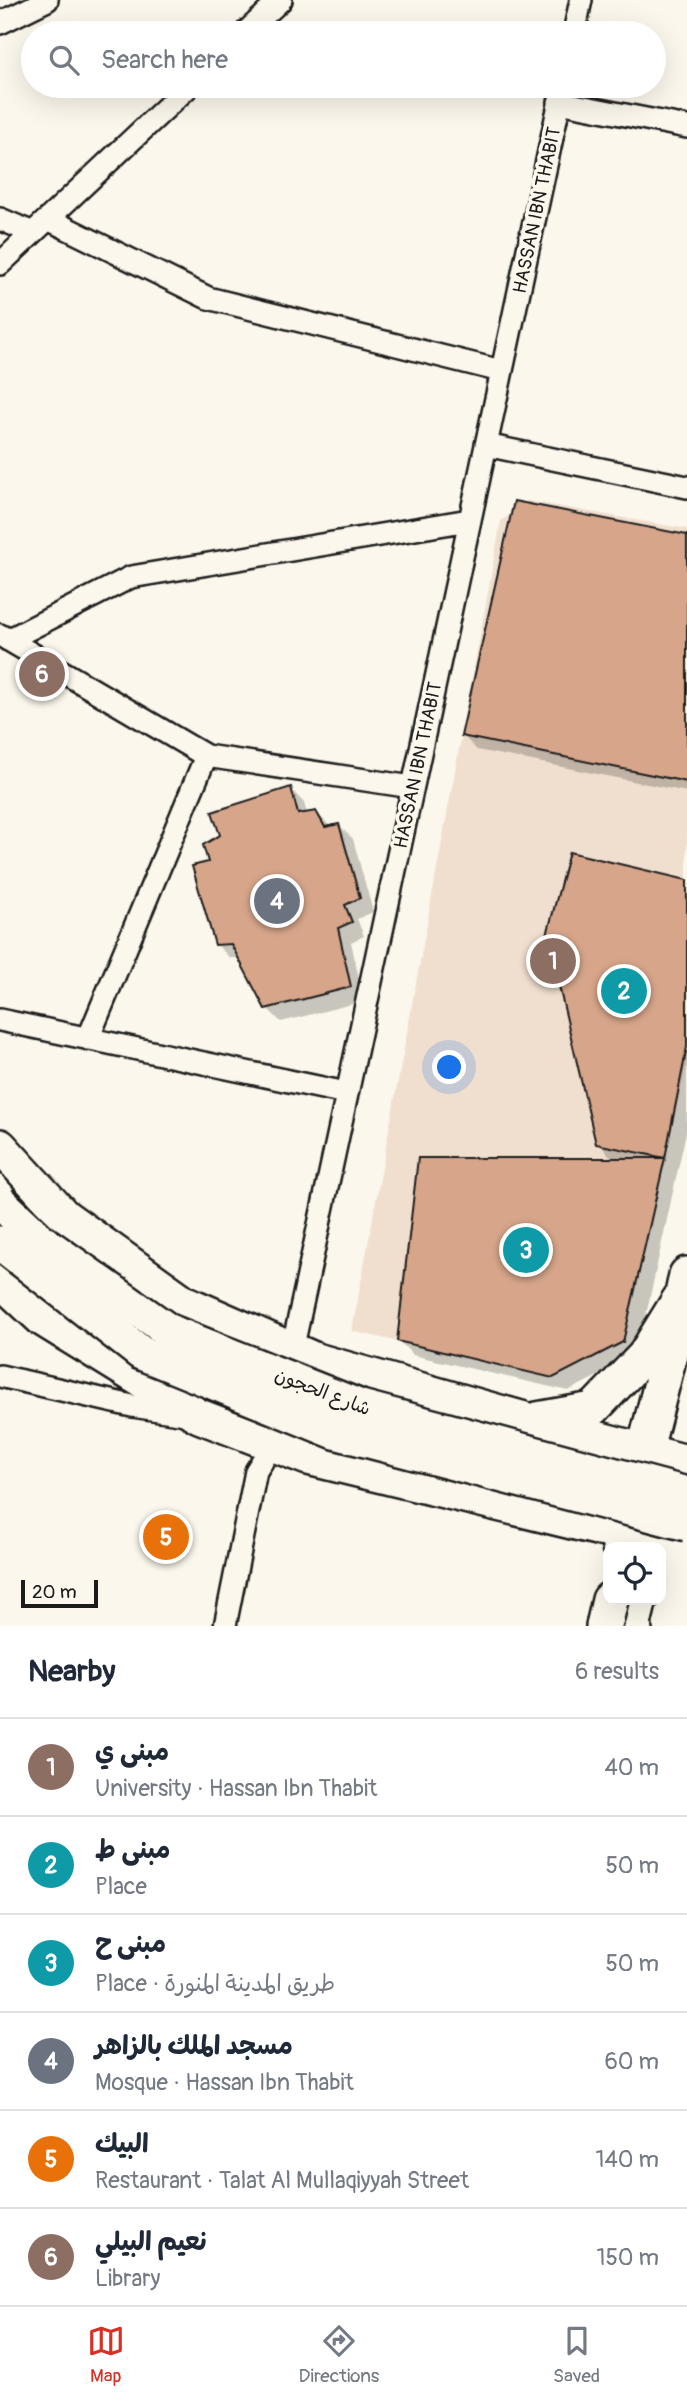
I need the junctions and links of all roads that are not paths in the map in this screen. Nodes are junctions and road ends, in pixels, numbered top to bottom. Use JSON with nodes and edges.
{"nodes":[{"id":1,"x":47,"y":0,"type":"edge"},
{"id":2,"x":281,"y":0,"type":"edge"},
{"id":3,"x":581,"y":0,"type":"edge"},
{"id":4,"x":258,"y":21,"type":"edge"},
{"id":5,"x":577,"y":21,"type":"edge"},
{"id":6,"x":0,"y":23,"type":"edge"},
{"id":7,"x":176,"y":98,"type":"edge"},
{"id":8,"x":560,"y":98,"type":"edge"},
{"id":9,"x":576,"y":98,"type":"edge"},
{"id":10,"x":687,"y":127,"type":"edge"},
{"id":11,"x":0,"y":219,"type":"edge"},
{"id":12,"x":40,"y":226,"type":"junction"},
{"id":13,"x":0,"y":264,"type":"edge"},
{"id":14,"x":501,"y":371,"type":"junction"},
{"id":15,"x":485,"y":445,"type":"junction"},
{"id":16,"x":687,"y":487,"type":"edge"},
{"id":17,"x":469,"y":520,"type":"junction"},
{"id":18,"x":4,"y":638,"type":"edge"},
{"id":19,"x":206,"y":756,"type":"junction"},
{"id":20,"x":412,"y":787,"type":"junction"},
{"id":21,"x":0,"y":1020,"type":"edge"},
{"id":22,"x":88,"y":1039,"type":"junction"},
{"id":23,"x":346,"y":1093,"type":"junction"},
{"id":24,"x":0,"y":1146,"type":"edge"},
{"id":25,"x":0,"y":1202,"type":"edge"},
{"id":26,"x":0,"y":1243,"type":"edge"},
{"id":27,"x":0,"y":1280,"type":"edge"},
{"id":28,"x":685,"y":1284,"type":"edge"},
{"id":29,"x":293,"y":1349,"type":"junction"},
{"id":30,"x":0,"y":1376,"type":"edge"},
{"id":31,"x":199,"y":1416,"type":"junction"},
{"id":32,"x":528,"y":1420,"type":"junction"},
{"id":33,"x":273,"y":1444,"type":"junction"},
{"id":34,"x":643,"y":1452,"type":"junction"},
{"id":35,"x":687,"y":1462,"type":"edge"},
{"id":36,"x":687,"y":1494,"type":"edge"},
{"id":37,"x":687,"y":1524,"type":"edge"},
{"id":38,"x":622,"y":1541,"type":"edge"},
{"id":39,"x":687,"y":1550,"type":"edge"},
{"id":40,"x":687,"y":1560,"type":"edge"},
{"id":41,"x":609,"y":1605,"type":"edge"},
{"id":42,"x":225,"y":1626,"type":"edge"},
{"id":43,"x":604,"y":1626,"type":"edge"},
{"id":44,"x":671,"y":1626,"type":"edge"}],
"edges":[{"from":1,"to":6,"type":"street"},
{"from":2,"to":4,"type":"street"},
{"from":3,"to":5,"type":"street"},
{"from":7,"to":12,"type":"street"},
{"from":8,"to":14,"type":"street","name":"HASSAN IBN THABIT"},
{"from":9,"to":10,"type":"street"},
{"from":11,"to":12,"type":"street"},
{"from":12,"to":13,"type":"street"},
{"from":12,"to":14,"type":"street"},
{"from":14,"to":15,"type":"street","name":"HASSAN IBN THABIT"},
{"from":15,"to":16,"type":"street"},
{"from":15,"to":17,"type":"street","name":"HASSAN IBN THABIT"},
{"from":17,"to":18,"type":"street"},
{"from":17,"to":20,"type":"street","name":"HASSAN IBN THABIT"},
{"from":18,"to":19,"type":"street"},
{"from":19,"to":20,"type":"street"},
{"from":19,"to":22,"type":"street"},
{"from":20,"to":23,"type":"street","name":"HASSAN IBN THABIT"},
{"from":21,"to":22,"type":"street"},
{"from":22,"to":23,"type":"street"},
{"from":23,"to":29,"type":"street","name":"HASSAN IBN THABIT"},
{"from":24,"to":29,"type":"main road"},
{"from":25,"to":36,"type":"main road","name":"شارع الحجون","bridge":true},
{"from":26,"to":37,"type":"main road","name":"شارع الحجون","bridge":true},
{"from":27,"to":31,"type":"main road"},
{"from":28,"to":32,"type":"main road"},
{"from":28,"to":34,"type":"highway"},
{"from":29,"to":32,"type":"main road"},
{"from":29,"to":33,"type":"street","name":"HASSAN IBN THABIT"},
{"from":30,"to":31,"type":"street"},
{"from":31,"to":33,"type":"main road"},
{"from":32,"to":34,"type":"main road"},
{"from":33,"to":38,"type":"main road"},
{"from":33,"to":42,"type":"street","name":"HASSAN IBN THABIT"},
{"from":34,"to":35,"type":"main road"},
{"from":34,"to":38,"type":"highway"},
{"from":38,"to":39,"type":"main road"},
{"from":40,"to":44,"type":"highway"},
{"from":41,"to":43,"type":"highway"}]}
